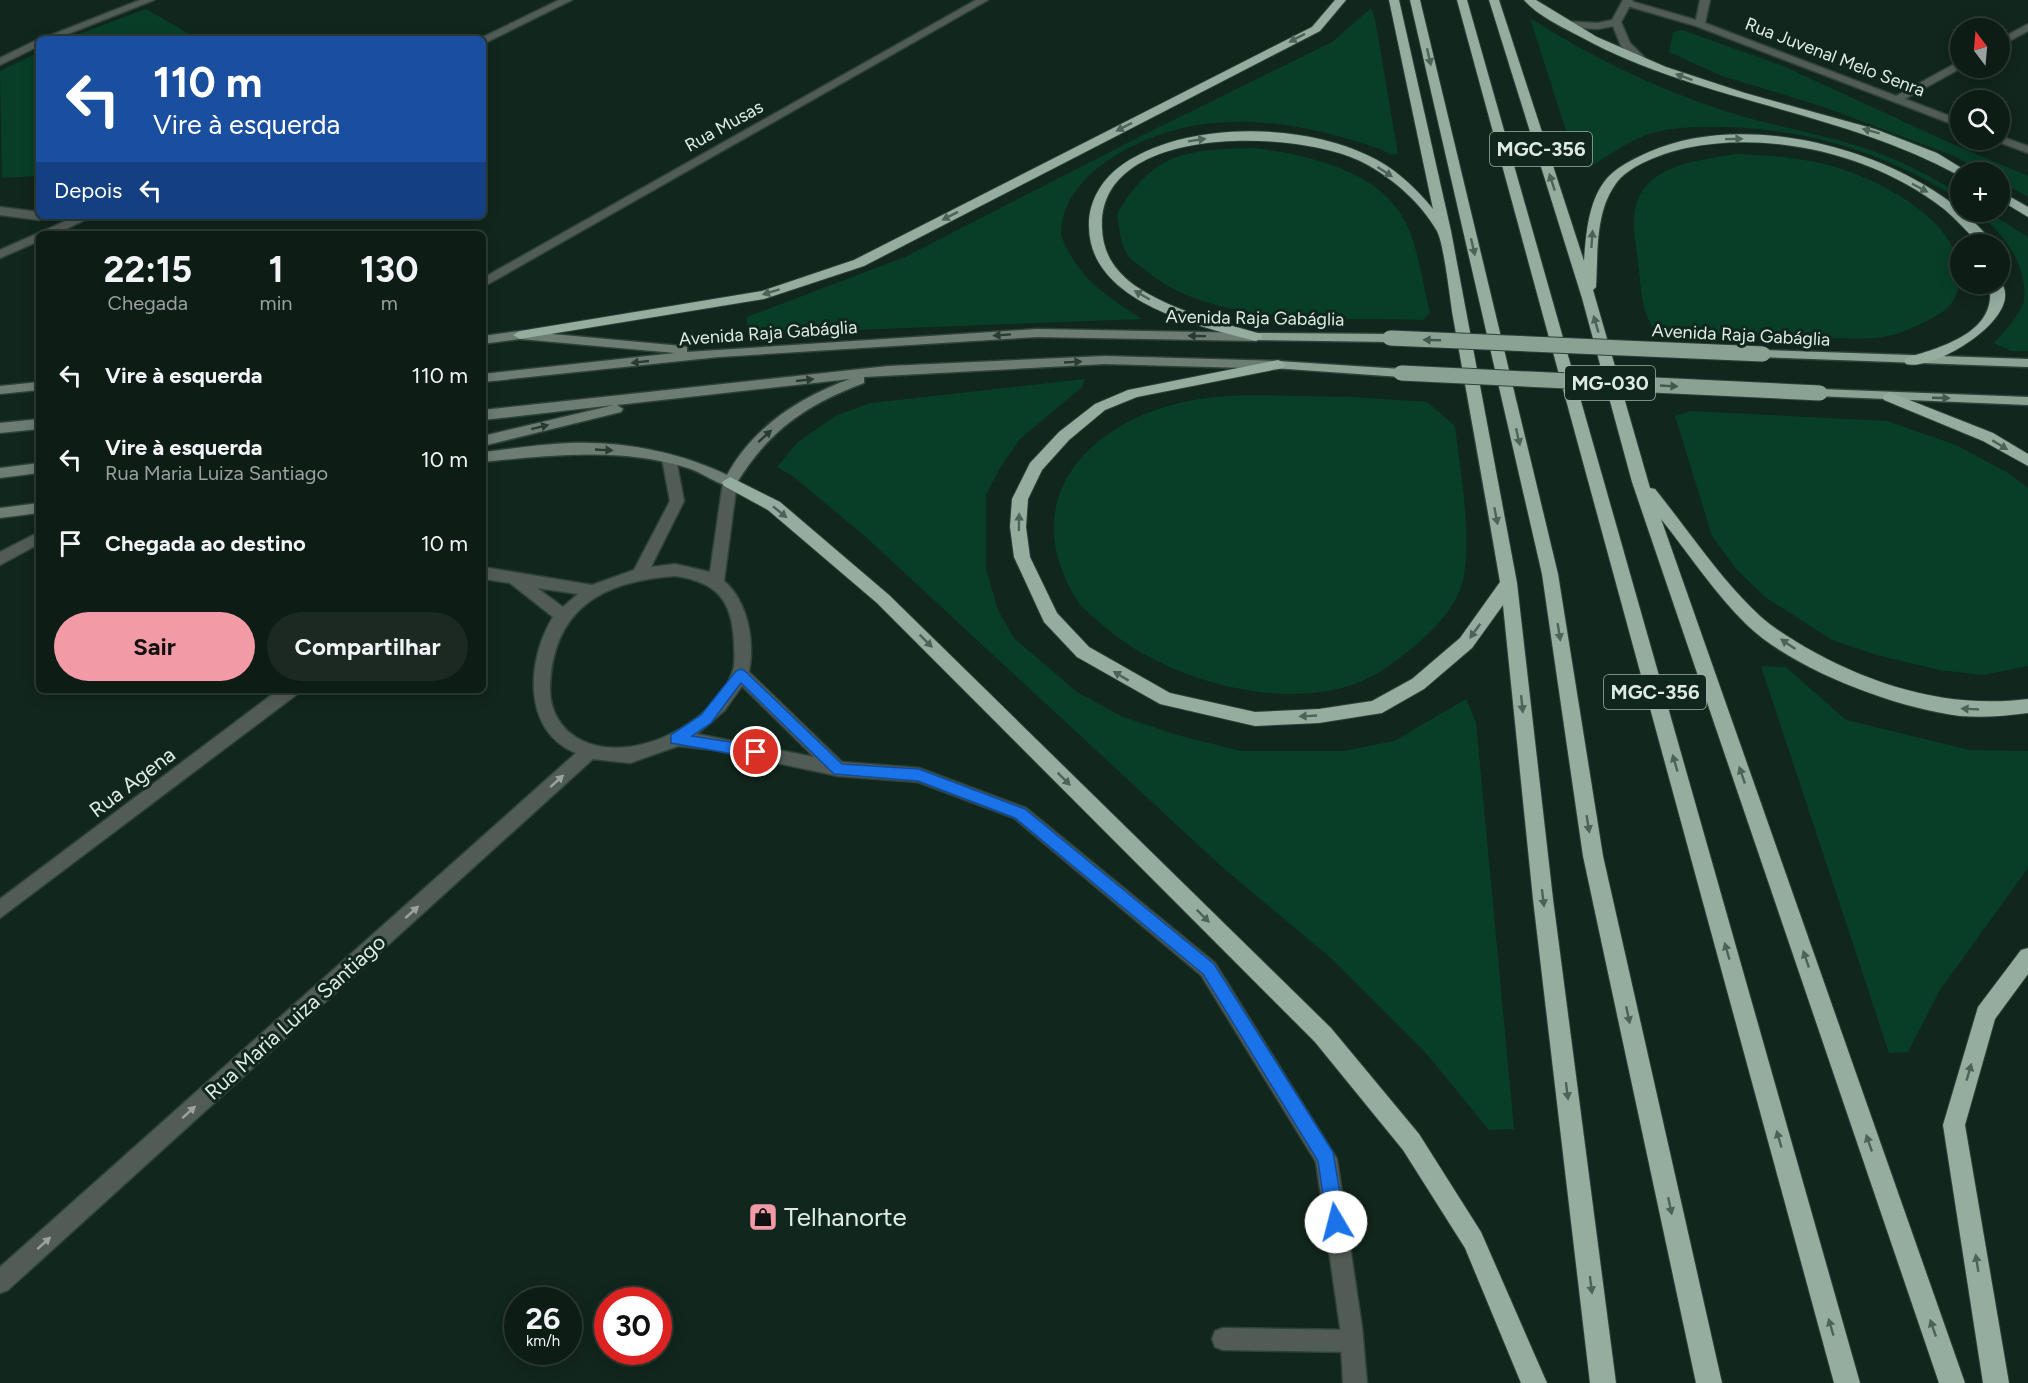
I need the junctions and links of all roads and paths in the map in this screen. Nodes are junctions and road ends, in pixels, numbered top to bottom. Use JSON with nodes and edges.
{"nodes":[{"id":1,"x":149,"y":0,"type":"edge"},
{"id":2,"x":567,"y":0,"type":"edge"},
{"id":3,"x":983,"y":0,"type":"edge"},
{"id":4,"x":1341,"y":0,"type":"edge"},
{"id":5,"x":1394,"y":0,"type":"edge"},
{"id":6,"x":1415,"y":0,"type":"edge"},
{"id":7,"x":1462,"y":0,"type":"edge"},
{"id":8,"x":1494,"y":0,"type":"edge"},
{"id":9,"x":1529,"y":0,"type":"edge"},
{"id":10,"x":1705,"y":0,"type":"edge"},
{"id":11,"x":1627,"y":2,"type":"edge"},
{"id":12,"x":1616,"y":22,"type":"junction"},
{"id":13,"x":1562,"y":24,"type":"junction"},
{"id":14,"x":1701,"y":24,"type":"junction"},
{"id":15,"x":2028,"y":27,"type":"edge"},
{"id":16,"x":54,"y":36,"type":"edge"},
{"id":17,"x":2010,"y":37,"type":"edge"},
{"id":18,"x":486,"y":39,"type":"edge"},
{"id":19,"x":36,"y":44,"type":"edge"},
{"id":20,"x":0,"y":62,"type":"edge"},
{"id":21,"x":1643,"y":62,"type":"junction"},
{"id":22,"x":1950,"y":70,"type":"edge"},
{"id":23,"x":1896,"y":100,"type":"junction"},
{"id":24,"x":1950,"y":120,"type":"edge"},
{"id":25,"x":2010,"y":143,"type":"edge"},
{"id":26,"x":2028,"y":150,"type":"edge"},
{"id":27,"x":1950,"y":166,"type":"edge"},
{"id":28,"x":2010,"y":201,"type":"edge"},
{"id":29,"x":0,"y":211,"type":"edge"},
{"id":30,"x":2028,"y":213,"type":"edge"},
{"id":31,"x":36,"y":215,"type":"edge"},
{"id":32,"x":80,"y":219,"type":"edge"},
{"id":33,"x":53,"y":231,"type":"edge"},
{"id":34,"x":1444,"y":231,"type":"junction"},
{"id":35,"x":1976,"y":234,"type":"edge"},
{"id":36,"x":36,"y":238,"type":"edge"},
{"id":37,"x":0,"y":254,"type":"edge"},
{"id":38,"x":486,"y":281,"type":"edge"},
{"id":39,"x":1997,"y":294,"type":"edge"},
{"id":40,"x":1589,"y":298,"type":"junction"},
{"id":41,"x":520,"y":335,"type":"junction"},
{"id":42,"x":1256,"y":337,"type":"junction"},
{"id":43,"x":486,"y":339,"type":"edge"},
{"id":44,"x":719,"y":353,"type":"junction"},
{"id":45,"x":1911,"y":361,"type":"junction"},
{"id":46,"x":2028,"y":363,"type":"edge"},
{"id":47,"x":1278,"y":364,"type":"junction"},
{"id":48,"x":888,"y":370,"type":"junction"},
{"id":49,"x":486,"y":378,"type":"edge"},
{"id":50,"x":36,"y":386,"type":"edge"},
{"id":51,"x":0,"y":390,"type":"edge"},
{"id":52,"x":705,"y":391,"type":"junction"},
{"id":53,"x":1888,"y":397,"type":"junction"},
{"id":54,"x":2028,"y":401,"type":"edge"},
{"id":55,"x":486,"y":415,"type":"edge"},
{"id":56,"x":36,"y":424,"type":"edge"},
{"id":57,"x":0,"y":428,"type":"edge"},
{"id":58,"x":486,"y":440,"type":"edge"},
{"id":59,"x":486,"y":457,"type":"edge"},
{"id":60,"x":669,"y":459,"type":"junction"},
{"id":61,"x":2028,"y":461,"type":"edge"},
{"id":62,"x":36,"y":468,"type":"edge"},
{"id":63,"x":0,"y":473,"type":"edge"},
{"id":64,"x":730,"y":482,"type":"junction"},
{"id":65,"x":1640,"y":482,"type":"junction"},
{"id":66,"x":36,"y":508,"type":"edge"},
{"id":67,"x":0,"y":513,"type":"edge"},
{"id":68,"x":36,"y":539,"type":"edge"},
{"id":69,"x":0,"y":559,"type":"edge"},
{"id":70,"x":640,"y":571,"type":"junction"},
{"id":71,"x":486,"y":573,"type":"edge"},
{"id":72,"x":512,"y":576,"type":"junction"},
{"id":73,"x":716,"y":581,"type":"junction"},
{"id":74,"x":1509,"y":583,"type":"junction"},
{"id":75,"x":592,"y":591,"type":"junction"},
{"id":76,"x":562,"y":615,"type":"junction"},
{"id":77,"x":741,"y":674,"type":"junction"},
{"id":78,"x":286,"y":693,"type":"edge"},
{"id":79,"x":2028,"y":706,"type":"edge"},
{"id":80,"x":676,"y":739,"type":"junction"},
{"id":81,"x":589,"y":752,"type":"junction"},
{"id":82,"x":839,"y":770,"type":"junction"},
{"id":83,"x":0,"y":910,"type":"edge"},
{"id":84,"x":2028,"y":957,"type":"edge"},
{"id":85,"x":0,"y":1282,"type":"edge"},
{"id":86,"x":1223,"y":1339,"type":"dead end"},
{"id":87,"x":1352,"y":1341,"type":"junction"},
{"id":88,"x":1354,"y":1383,"type":"edge"},
{"id":89,"x":1534,"y":1383,"type":"edge"},
{"id":90,"x":1603,"y":1383,"type":"edge"},
{"id":91,"x":1709,"y":1383,"type":"edge"},
{"id":92,"x":1847,"y":1383,"type":"edge"},
{"id":93,"x":1952,"y":1383,"type":"edge"},
{"id":94,"x":1996,"y":1383,"type":"edge"}],
"edges":[{"from":1,"to":16,"type":"street"},
{"from":2,"to":18,"type":"street"},
{"from":3,"to":38,"type":"street","name":"Rua Musas"},
{"from":4,"to":41,"type":"highway","one_way":true},
{"from":5,"to":34,"type":"highway"},
{"from":6,"to":91,"type":"highway","one_way":true},
{"from":92,"to":7,"type":"highway","number":"MGC-356","one_way":true},
{"from":40,"to":8,"type":"highway","number":"MGC-356","one_way":true},
{"from":9,"to":13,"type":"highway"},
{"from":10,"to":14,"type":"street"},
{"from":11,"to":12,"type":"street"},
{"from":11,"to":14,"type":"street","name":"Rua Juvenal Melo Senra"},
{"from":12,"to":13,"type":"street"},
{"from":12,"to":21,"type":"street"},
{"from":13,"to":21,"type":"highway"},
{"from":14,"to":23,"type":"street","name":"Rua Juvenal Melo Senra"},
{"from":15,"to":17,"type":"street"},
{"from":19,"to":20,"type":"street"},
{"from":27,"to":21,"type":"highway","one_way":true},
{"from":22,"to":23,"type":"street"},
{"from":23,"to":24,"type":"street","name":"Rua Juvenal Melo Senra"},
{"from":25,"to":26,"type":"street"},
{"from":28,"to":30,"type":"highway"},
{"from":29,"to":31,"type":"street"},
{"from":32,"to":33,"type":"street"},
{"from":42,"to":34,"type":"highway","one_way":true},
{"from":34,"to":74,"type":"highway","one_way":true},
{"from":40,"to":35,"type":"highway","one_way":true},
{"from":36,"to":37,"type":"street"},
{"from":39,"to":45,"type":"highway"},
{"from":65,"to":40,"type":"highway","number":"MGC-356","one_way":true},
{"from":41,"to":43,"type":"main road"},
{"from":41,"to":44,"type":"main road"},
{"from":42,"to":44,"type":"main road","name":"Avenida Raja Gabáglia","one_way":true},
{"from":45,"to":42,"type":"highway","name":"Avenida Raja Gabáglia","number":"MG-030","one_way":true,"bridge":true},
{"from":44,"to":49,"type":"main road","name":"Avenida Raja Gabáglia","one_way":true},
{"from":45,"to":46,"type":"highway","name":"Avenida Raja Gabáglia","number":"MG-030"},
{"from":48,"to":47,"type":"main road","one_way":true},
{"from":47,"to":53,"type":"highway","number":"MG-030","one_way":true,"bridge":true},
{"from":74,"to":47,"type":"highway","one_way":true},
{"from":52,"to":48,"type":"main road","one_way":true},
{"from":64,"to":48,"type":"main road","one_way":true},
{"from":50,"to":51,"type":"main road"},
{"from":52,"to":55,"type":"main road"},
{"from":58,"to":52,"type":"main road","one_way":true},
{"from":53,"to":54,"type":"highway","number":"MG-030","one_way":true},
{"from":53,"to":61,"type":"highway","one_way":true},
{"from":56,"to":57,"type":"main road"},
{"from":59,"to":60,"type":"main road","one_way":true},
{"from":60,"to":64,"type":"main road"},
{"from":60,"to":70,"type":"street"},
{"from":62,"to":63,"type":"main road"},
{"from":64,"to":73,"type":"street"},
{"from":64,"to":89,"type":"highway","one_way":true},
{"from":79,"to":65,"type":"highway","one_way":true},
{"from":93,"to":65,"type":"highway","number":"MGC-356","one_way":true},
{"from":66,"to":67,"type":"main road"},
{"from":68,"to":69,"type":"street"},
{"from":70,"to":73,"type":"street"},
{"from":70,"to":75,"type":"street"},
{"from":71,"to":72,"type":"street"},
{"from":72,"to":75,"type":"street"},
{"from":72,"to":76,"type":"street"},
{"from":73,"to":77,"type":"street"},
{"from":74,"to":90,"type":"highway","one_way":true},
{"from":75,"to":76,"type":"street"},
{"from":76,"to":81,"type":"street"},
{"from":77,"to":80,"type":"street"},
{"from":77,"to":82,"type":"street"},
{"from":78,"to":83,"type":"street","name":"Rua Agena"},
{"from":80,"to":81,"type":"street"},
{"from":80,"to":82,"type":"street"},
{"from":85,"to":81,"type":"street","name":"Rua Maria Luiza Santiago","one_way":true},
{"from":82,"to":87,"type":"street"},
{"from":94,"to":84,"type":"highway","one_way":true},
{"from":86,"to":87,"type":"street"},
{"from":87,"to":88,"type":"street"}]}
